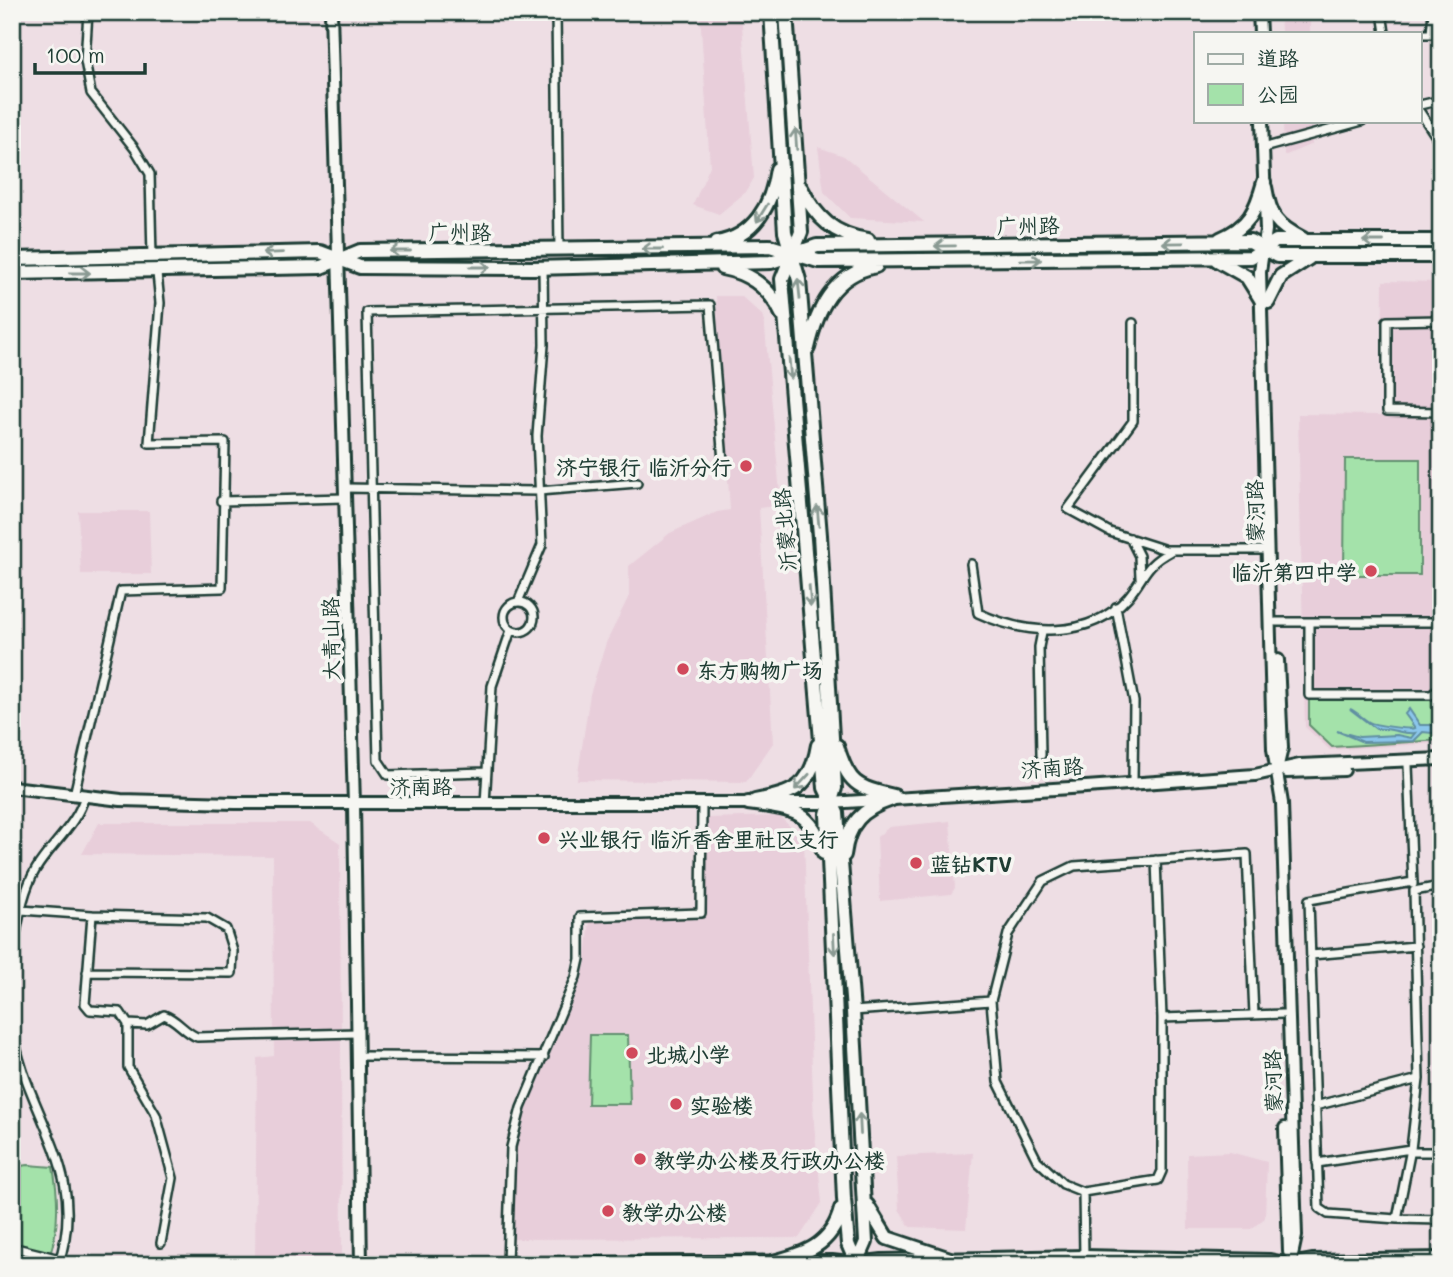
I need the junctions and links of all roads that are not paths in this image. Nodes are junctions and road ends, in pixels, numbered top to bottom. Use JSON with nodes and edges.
{"nodes":[{"id":1,"x":88,"y":12,"type":"edge"},
{"id":2,"x":331,"y":12,"type":"edge"},
{"id":3,"x":556,"y":12,"type":"edge"},
{"id":4,"x":771,"y":12,"type":"edge"},
{"id":5,"x":786,"y":12,"type":"edge"},
{"id":6,"x":1259,"y":12,"type":"edge"},
{"id":7,"x":1382,"y":12,"type":"edge"},
{"id":8,"x":1433,"y":12,"type":"edge"},
{"id":9,"x":1260,"y":32,"type":"edge"},
{"id":10,"x":1385,"y":32,"type":"edge"},
{"id":11,"x":1422,"y":34,"type":"edge"},
{"id":12,"x":1441,"y":100,"type":"edge"},
{"id":13,"x":1422,"y":105,"type":"edge"},
{"id":14,"x":1422,"y":114,"type":"edge"},
{"id":15,"x":1262,"y":122,"type":"edge"},
{"id":16,"x":1358,"y":122,"type":"edge"},
{"id":17,"x":1441,"y":144,"type":"edge"},
{"id":18,"x":780,"y":148,"type":"junction"},
{"id":19,"x":1263,"y":148,"type":"junction"},
{"id":20,"x":1264,"y":182,"type":"junction"},
{"id":21,"x":800,"y":185,"type":"junction"},
{"id":22,"x":1307,"y":241,"type":"junction"},
{"id":23,"x":1441,"y":241,"type":"edge"},
{"id":24,"x":1214,"y":242,"type":"junction"},
{"id":25,"x":903,"y":246,"type":"junction"},
{"id":26,"x":681,"y":248,"type":"junction"},
{"id":27,"x":559,"y":250,"type":"junction"},
{"id":28,"x":1263,"y":250,"type":"junction"},
{"id":29,"x":792,"y":254,"type":"junction"},
{"id":30,"x":1311,"y":256,"type":"junction"},
{"id":31,"x":1441,"y":256,"type":"edge"},
{"id":32,"x":12,"y":257,"type":"edge"},
{"id":33,"x":152,"y":257,"type":"junction"},
{"id":34,"x":1210,"y":258,"type":"junction"},
{"id":35,"x":340,"y":260,"type":"junction"},
{"id":36,"x":901,"y":262,"type":"junction"},
{"id":37,"x":683,"y":264,"type":"junction"},
{"id":38,"x":543,"y":267,"type":"junction"},
{"id":39,"x":157,"y":273,"type":"junction"},
{"id":40,"x":12,"y":275,"type":"edge"},
{"id":41,"x":1265,"y":301,"type":"junction"},
{"id":42,"x":543,"y":307,"type":"junction"},
{"id":43,"x":1441,"y":320,"type":"edge"},
{"id":44,"x":785,"y":322,"type":"junction"},
{"id":45,"x":1133,"y":323,"type":"dead end"},
{"id":46,"x":805,"y":359,"type":"junction"},
{"id":47,"x":1441,"y":412,"type":"edge"},
{"id":48,"x":723,"y":461,"type":"dead end"},
{"id":49,"x":637,"y":483,"type":"dead end"},
{"id":50,"x":371,"y":489,"type":"junction"},
{"id":51,"x":539,"y":491,"type":"junction"},
{"id":52,"x":345,"y":493,"type":"junction"},
{"id":53,"x":221,"y":501,"type":"junction"},
{"id":54,"x":1130,"y":538,"type":"junction"},
{"id":55,"x":1173,"y":550,"type":"junction"},
{"id":56,"x":1268,"y":550,"type":"junction"},
{"id":57,"x":971,"y":565,"type":"dead end"},
{"id":58,"x":1140,"y":578,"type":"junction"},
{"id":59,"x":518,"y":602,"type":"junction"},
{"id":60,"x":1116,"y":607,"type":"junction"},
{"id":61,"x":1276,"y":622,"type":"junction"},
{"id":62,"x":1309,"y":622,"type":"junction"},
{"id":63,"x":1441,"y":622,"type":"edge"},
{"id":64,"x":511,"y":630,"type":"junction"},
{"id":65,"x":1042,"y":632,"type":"junction"},
{"id":66,"x":1441,"y":688,"type":"edge"},
{"id":67,"x":826,"y":726,"type":"junction"},
{"id":68,"x":1041,"y":755,"type":"dead end"},
{"id":69,"x":1441,"y":761,"type":"edge"},
{"id":70,"x":1408,"y":765,"type":"junction"},
{"id":71,"x":1276,"y":771,"type":"junction"},
{"id":72,"x":486,"y":772,"type":"junction"},
{"id":73,"x":1133,"y":780,"type":"junction"},
{"id":74,"x":12,"y":787,"type":"edge"},
{"id":75,"x":80,"y":795,"type":"junction"},
{"id":76,"x":893,"y":798,"type":"junction"},
{"id":77,"x":702,"y":803,"type":"junction"},
{"id":78,"x":748,"y":803,"type":"junction"},
{"id":79,"x":830,"y":803,"type":"junction"},
{"id":80,"x":354,"y":804,"type":"junction"},
{"id":81,"x":485,"y":804,"type":"junction"},
{"id":82,"x":1156,"y":860,"type":"junction"},
{"id":83,"x":835,"y":876,"type":"junction"},
{"id":84,"x":1413,"y":882,"type":"junction"},
{"id":85,"x":1441,"y":886,"type":"edge"},
{"id":86,"x":1414,"y":891,"type":"junction"},
{"id":87,"x":21,"y":910,"type":"junction"},
{"id":88,"x":92,"y":915,"type":"junction"},
{"id":89,"x":1416,"y":946,"type":"junction"},
{"id":90,"x":12,"y":954,"type":"edge"},
{"id":91,"x":1311,"y":955,"type":"junction"},
{"id":92,"x":88,"y":972,"type":"junction"},
{"id":93,"x":991,"y":1001,"type":"junction"},
{"id":94,"x":853,"y":1011,"type":"junction"},
{"id":95,"x":1283,"y":1014,"type":"junction"},
{"id":96,"x":1254,"y":1015,"type":"junction"},
{"id":97,"x":1162,"y":1018,"type":"junction"},
{"id":98,"x":12,"y":1023,"type":"edge"},
{"id":99,"x":128,"y":1024,"type":"junction"},
{"id":100,"x":357,"y":1033,"type":"junction"},
{"id":101,"x":358,"y":1056,"type":"junction"},
{"id":102,"x":544,"y":1057,"type":"junction"},
{"id":103,"x":16,"y":1064,"type":"edge"},
{"id":104,"x":1419,"y":1079,"type":"junction"},
{"id":105,"x":1315,"y":1105,"type":"junction"},
{"id":106,"x":1411,"y":1151,"type":"junction"},
{"id":107,"x":1441,"y":1152,"type":"edge"},
{"id":108,"x":1317,"y":1163,"type":"junction"},
{"id":109,"x":863,"y":1189,"type":"junction"},
{"id":110,"x":1083,"y":1192,"type":"junction"},
{"id":111,"x":844,"y":1199,"type":"junction"},
{"id":112,"x":1397,"y":1219,"type":"junction"},
{"id":113,"x":1441,"y":1220,"type":"edge"},
{"id":114,"x":161,"y":1243,"type":"dead end"},
{"id":115,"x":12,"y":1247,"type":"edge"},
{"id":116,"x":1084,"y":1256,"type":"junction"},
{"id":117,"x":1441,"y":1258,"type":"edge"},
{"id":118,"x":953,"y":1260,"type":"junction"},
{"id":119,"x":59,"y":1262,"type":"edge"},
{"id":120,"x":773,"y":1262,"type":"junction"},
{"id":121,"x":507,"y":1264,"type":"edge"},
{"id":122,"x":857,"y":1264,"type":"edge"},
{"id":123,"x":1290,"y":1264,"type":"edge"},
{"id":124,"x":361,"y":1265,"type":"edge"},
{"id":125,"x":369,"y":1265,"type":"edge"}],
"edges":[{"from":1,"to":33,"type":"street"},
{"from":2,"to":35,"type":"street","name":"大青山路"},
{"from":3,"to":27,"type":"street"},
{"from":4,"to":18,"type":"main road","name":"沂蒙北路"},
{"from":21,"to":5,"type":"main road","name":"沂蒙北路","one_way":true},
{"from":6,"to":9,"type":"street"},
{"from":7,"to":10,"type":"street"},
{"from":8,"to":11,"type":"street"},
{"from":12,"to":13,"type":"street"},
{"from":14,"to":17,"type":"street"},
{"from":15,"to":19,"type":"street","name":"蒙河路"},
{"from":16,"to":19,"type":"street"},
{"from":18,"to":26,"type":"main road","one_way":true},
{"from":18,"to":29,"type":"main road","name":"沂蒙北路"},
{"from":19,"to":20,"type":"street","name":"蒙河路"},
{"from":20,"to":22,"type":"main road"},
{"from":20,"to":24,"type":"main road"},
{"from":20,"to":28,"type":"street","name":"蒙河路"},
{"from":21,"to":25,"type":"main road"},
{"from":21,"to":29,"type":"main road","name":"沂蒙北路"},
{"from":23,"to":22,"type":"main road","name":"广州路","one_way":true},
{"from":22,"to":28,"type":"main road","name":"广州路"},
{"from":24,"to":25,"type":"main road","name":"广州路","one_way":true},
{"from":24,"to":28,"type":"main road","name":"广州路"},
{"from":25,"to":29,"type":"main road","name":"广州路"},
{"from":26,"to":27,"type":"main road","name":"广州路","one_way":true},
{"from":26,"to":29,"type":"main road","name":"广州路"},
{"from":27,"to":35,"type":"main road","name":"广州路","one_way":true},
{"from":28,"to":30,"type":"main road","name":"广州路"},
{"from":28,"to":34,"type":"main road","name":"广州路"},
{"from":28,"to":41,"type":"street","name":"蒙河路"},
{"from":29,"to":36,"type":"main road","name":"广州路"},
{"from":29,"to":37,"type":"main road","name":"广州路"},
{"from":29,"to":44,"type":"main road","name":"沂蒙北路"},
{"from":46,"to":29,"type":"main road","name":"沂蒙北路","one_way":true},
{"from":30,"to":31,"type":"main road","name":"广州路"},
{"from":30,"to":41,"type":"main road"},
{"from":32,"to":33,"type":"main road","name":"广州路"},
{"from":35,"to":33,"type":"main road","name":"广州路","one_way":true},
{"from":36,"to":34,"type":"main road","name":"广州路","one_way":true},
{"from":34,"to":41,"type":"main road"},
{"from":35,"to":38,"type":"main road","name":"广州路","one_way":true},
{"from":35,"to":39,"type":"main road","name":"广州路"},
{"from":35,"to":52,"type":"street","name":"大青山路"},
{"from":36,"to":46,"type":"main road"},
{"from":37,"to":38,"type":"main road","name":"广州路"},
{"from":37,"to":44,"type":"main road"},
{"from":38,"to":42,"type":"street"},
{"from":40,"to":39,"type":"main road","name":"广州路","one_way":true},
{"from":39,"to":53,"type":"street"},
{"from":41,"to":56,"type":"street","name":"蒙河路"},
{"from":41,"to":61,"type":"street","name":"蒙河路"},
{"from":42,"to":48,"type":"street"},
{"from":42,"to":50,"type":"street"},
{"from":42,"to":51,"type":"street"},
{"from":43,"to":47,"type":"street"},
{"from":44,"to":67,"type":"main road","name":"沂蒙北路","one_way":true},
{"from":45,"to":54,"type":"street"},
{"from":67,"to":46,"type":"main road","name":"沂蒙北路","one_way":true},
{"from":49,"to":51,"type":"street"},
{"from":50,"to":51,"type":"street"},
{"from":50,"to":52,"type":"street"},
{"from":50,"to":72,"type":"street"},
{"from":51,"to":59,"type":"street"},
{"from":52,"to":53,"type":"street"},
{"from":52,"to":80,"type":"street","name":"大青山路"},
{"from":53,"to":75,"type":"street"},
{"from":54,"to":55,"type":"street"},
{"from":54,"to":58,"type":"street"},
{"from":55,"to":56,"type":"street"},
{"from":55,"to":58,"type":"street"},
{"from":56,"to":71,"type":"street","name":"蒙河路"},
{"from":57,"to":65,"type":"street"},
{"from":58,"to":60,"type":"street"},
{"from":59,"to":64,"type":"street"},
{"from":59,"to":64,"type":"street"},
{"from":60,"to":65,"type":"street"},
{"from":60,"to":73,"type":"street"},
{"from":61,"to":62,"type":"street"},
{"from":61,"to":71,"type":"street","name":"蒙河路"},
{"from":62,"to":63,"type":"street"},
{"from":62,"to":66,"type":"street"},
{"from":64,"to":72,"type":"street"},
{"from":65,"to":68,"type":"street"},
{"from":67,"to":76,"type":"main road"},
{"from":67,"to":78,"type":"main road","one_way":true},
{"from":67,"to":79,"type":"main road","name":"沂蒙北路"},
{"from":69,"to":70,"type":"street","name":"济南路"},
{"from":69,"to":71,"type":"street","name":"济南路"},
{"from":70,"to":71,"type":"street","name":"济南路"},
{"from":70,"to":84,"type":"street"},
{"from":71,"to":73,"type":"street","name":"济南路"},
{"from":71,"to":76,"type":"street","name":"济南路"},
{"from":71,"to":95,"type":"street","name":"蒙河路"},
{"from":71,"to":123,"type":"street","name":"蒙河路"},
{"from":72,"to":81,"type":"street"},
{"from":73,"to":76,"type":"street","name":"济南路"},
{"from":74,"to":75,"type":"street","name":"济南路"},
{"from":75,"to":80,"type":"street","name":"济南路"},
{"from":75,"to":87,"type":"street"},
{"from":76,"to":79,"type":"street","name":"济南路"},
{"from":76,"to":83,"type":"main road"},
{"from":77,"to":78,"type":"street","name":"济南路"},
{"from":77,"to":81,"type":"street","name":"济南路"},
{"from":77,"to":102,"type":"street"},
{"from":78,"to":79,"type":"street","name":"济南路"},
{"from":78,"to":83,"type":"main road"},
{"from":79,"to":83,"type":"main road","name":"沂蒙北路"},
{"from":80,"to":81,"type":"street","name":"济南路"},
{"from":80,"to":100,"type":"street","name":"大青山路"},
{"from":82,"to":93,"type":"street"},
{"from":82,"to":96,"type":"street"},
{"from":82,"to":97,"type":"street"},
{"from":83,"to":94,"type":"main road","name":"沂蒙北路"},
{"from":83,"to":111,"type":"main road","name":"沂蒙北路","one_way":true},
{"from":84,"to":86,"type":"street"},
{"from":84,"to":91,"type":"street"},
{"from":85,"to":86,"type":"street"},
{"from":86,"to":89,"type":"street"},
{"from":87,"to":88,"type":"street"},
{"from":87,"to":90,"type":"street"},
{"from":88,"to":92,"type":"street"},
{"from":88,"to":92,"type":"street"},
{"from":89,"to":91,"type":"street"},
{"from":89,"to":104,"type":"street"},
{"from":91,"to":105,"type":"street"},
{"from":92,"to":99,"type":"street"},
{"from":93,"to":94,"type":"street"},
{"from":93,"to":110,"type":"street"},
{"from":109,"to":94,"type":"main road","name":"沂蒙北路","one_way":true},
{"from":95,"to":96,"type":"street"},
{"from":95,"to":123,"type":"street","name":"蒙河路"},
{"from":96,"to":97,"type":"street"},
{"from":97,"to":110,"type":"street"},
{"from":98,"to":103,"type":"street"},
{"from":99,"to":100,"type":"street"},
{"from":99,"to":114,"type":"street"},
{"from":100,"to":101,"type":"street","name":"大青山路"},
{"from":101,"to":102,"type":"street"},
{"from":101,"to":124,"type":"street","name":"大青山路"},
{"from":102,"to":121,"type":"street"},
{"from":103,"to":119,"type":"street"},
{"from":104,"to":105,"type":"street"},
{"from":104,"to":106,"type":"street"},
{"from":105,"to":108,"type":"street"},
{"from":106,"to":107,"type":"street"},
{"from":106,"to":108,"type":"street"},
{"from":106,"to":112,"type":"street"},
{"from":108,"to":112,"type":"street"},
{"from":109,"to":118,"type":"main road"},
{"from":109,"to":122,"type":"main road","name":"沂蒙北路"},
{"from":110,"to":116,"type":"street"},
{"from":111,"to":120,"type":"main road"},
{"from":111,"to":122,"type":"main road","name":"沂蒙北路"},
{"from":112,"to":113,"type":"street"},
{"from":115,"to":119,"type":"street"},
{"from":116,"to":118,"type":"street"},
{"from":116,"to":123,"type":"street"},
{"from":117,"to":123,"type":"street"},
{"from":118,"to":122,"type":"street"},
{"from":120,"to":121,"type":"street"},
{"from":120,"to":122,"type":"street"},
{"from":121,"to":125,"type":"street"}]}
